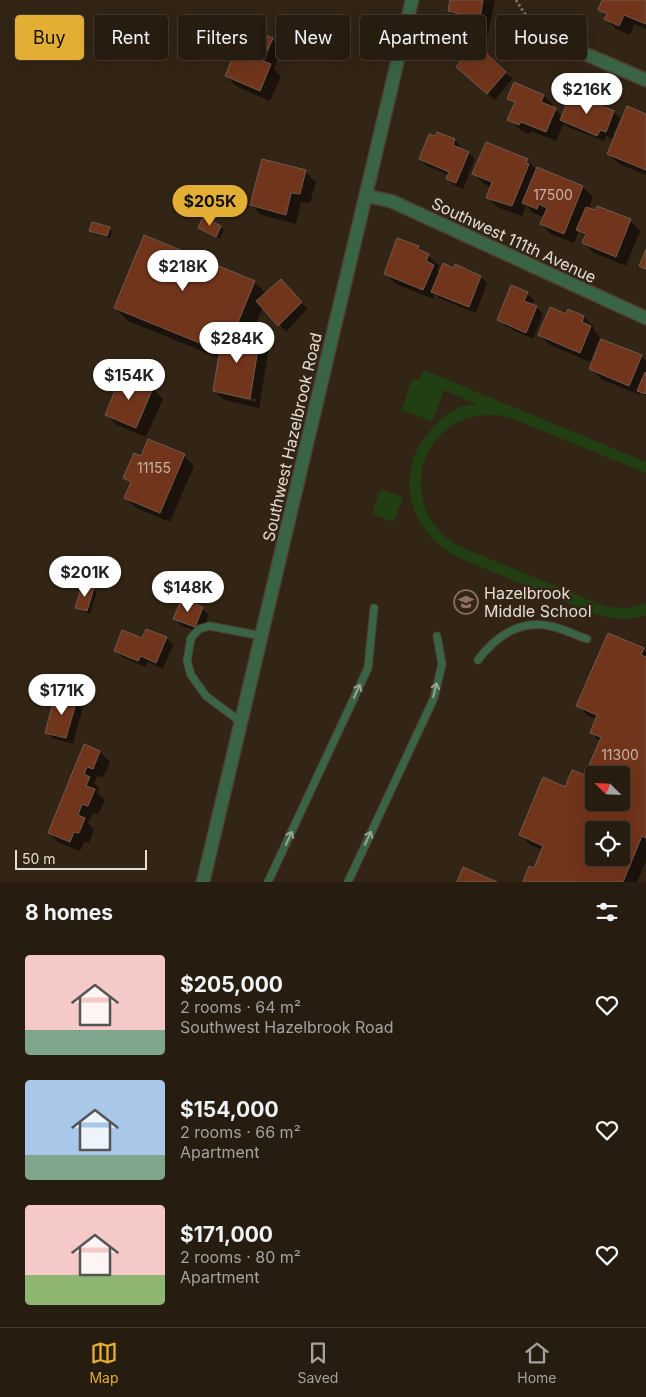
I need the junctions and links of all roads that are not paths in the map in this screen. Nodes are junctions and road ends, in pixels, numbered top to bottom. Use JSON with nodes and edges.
{"nodes":[{"id":1,"x":412,"y":0,"type":"edge"},
{"id":2,"x":587,"y":55,"type":"edge"},
{"id":3,"x":646,"y":80,"type":"edge"},
{"id":4,"x":367,"y":196,"type":"junction"},
{"id":5,"x":646,"y":318,"type":"edge"},
{"id":6,"x":374,"y":608,"type":"dead end"},
{"id":7,"x":262,"y":636,"type":"junction"},
{"id":8,"x":436,"y":636,"type":"dead end"},
{"id":9,"x":587,"y":639,"type":"dead end"},
{"id":10,"x":478,"y":660,"type":"dead end"},
{"id":11,"x":241,"y":722,"type":"junction"},
{"id":12,"x":203,"y":882,"type":"edge"},
{"id":13,"x":268,"y":882,"type":"edge"},
{"id":14,"x":348,"y":882,"type":"edge"}],
"edges":[{"from":1,"to":4,"type":"street","name":"Southwest Hazelbrook Road"},
{"from":2,"to":3,"type":"street"},
{"from":4,"to":5,"type":"street","name":"Southwest 111th Avenue"},
{"from":4,"to":7,"type":"street","name":"Southwest Hazelbrook Road"},
{"from":13,"to":6,"type":"lane","one_way":true},
{"from":7,"to":11,"type":"street","name":"Southwest Hazelbrook Road"},
{"from":7,"to":11,"type":"lane"},
{"from":14,"to":8,"type":"lane","one_way":true},
{"from":9,"to":10,"type":"lane"},
{"from":11,"to":12,"type":"street","name":"Southwest Hazelbrook Road"}]}
